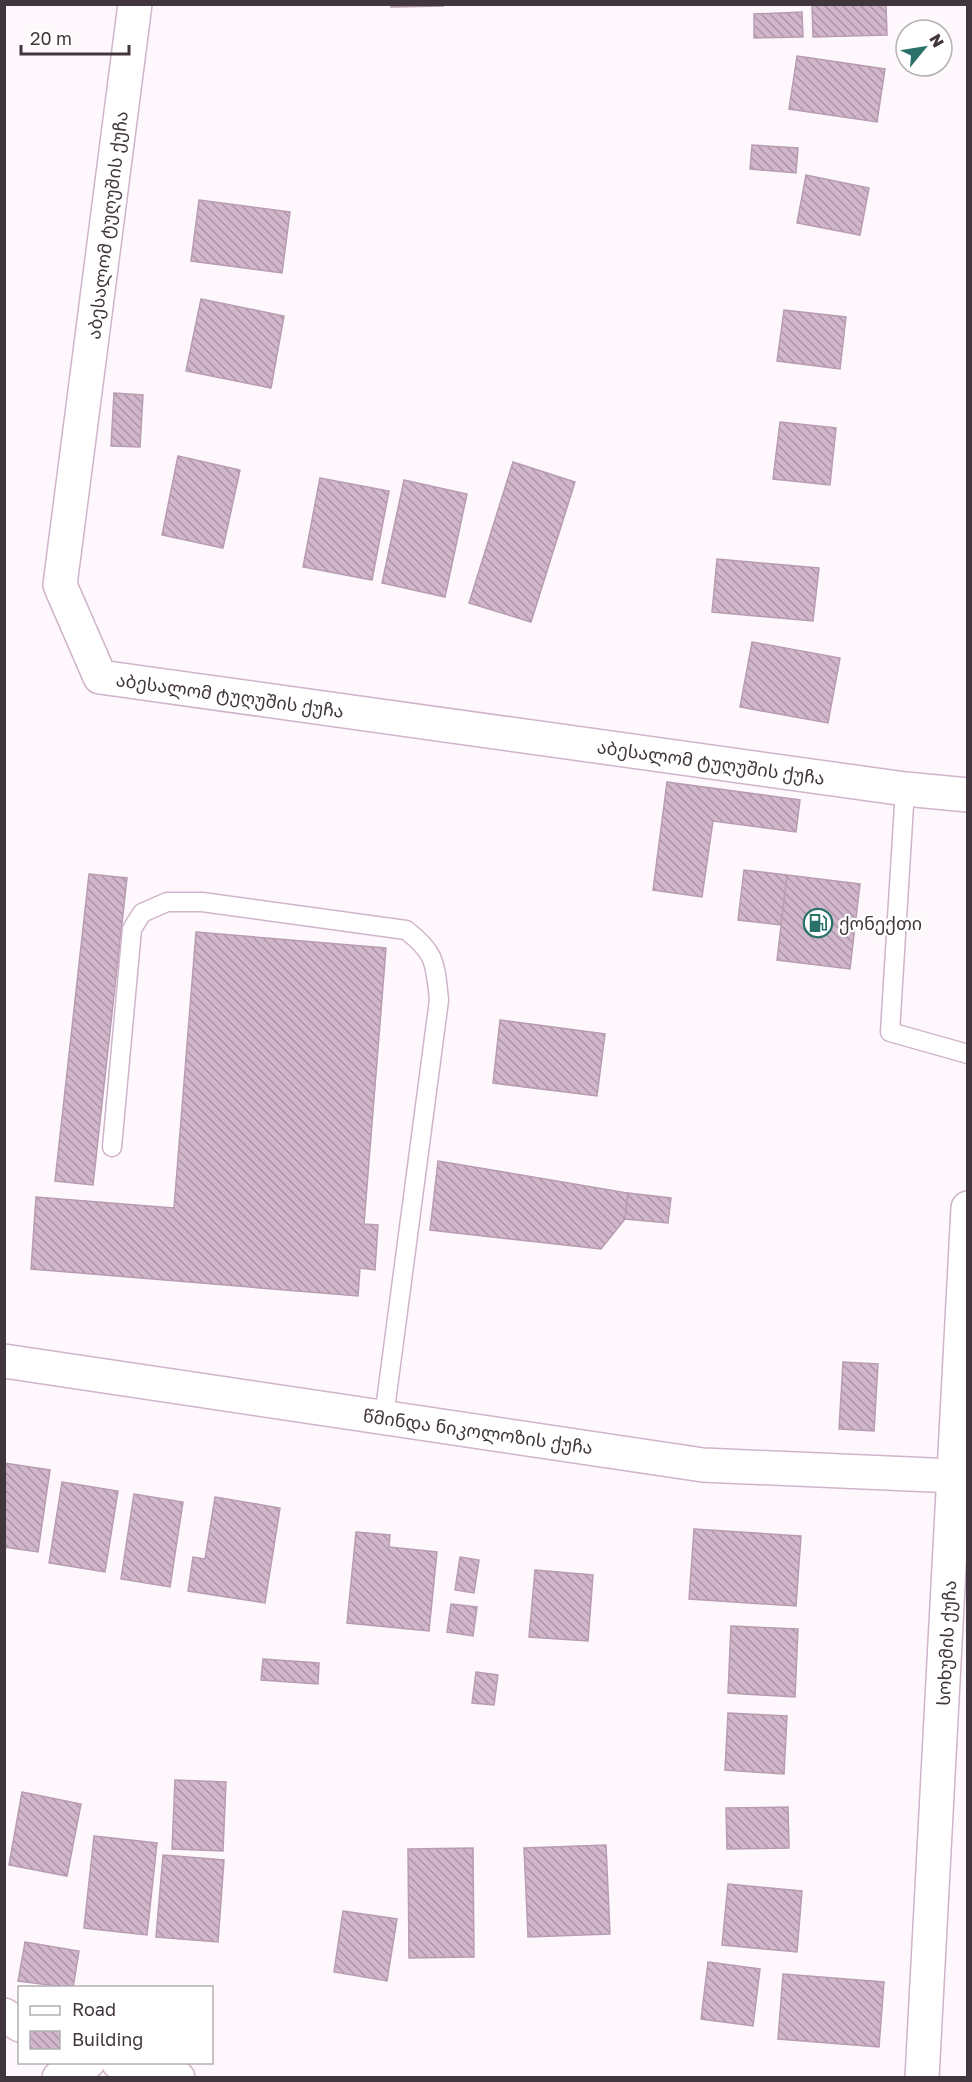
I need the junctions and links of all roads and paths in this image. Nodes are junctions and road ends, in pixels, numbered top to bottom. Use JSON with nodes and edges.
{"nodes":[{"id":1,"x":135,"y":4,"type":"edge"},
{"id":2,"x":905,"y":789,"type":"junction"},
{"id":3,"x":968,"y":795,"type":"edge"},
{"id":4,"x":968,"y":1054,"type":"edge"},
{"id":5,"x":112,"y":1147,"type":"dead end"},
{"id":6,"x":968,"y":1208,"type":"edge"},
{"id":7,"x":4,"y":1361,"type":"edge"},
{"id":8,"x":384,"y":1417,"type":"junction"},
{"id":9,"x":955,"y":1476,"type":"junction"},
{"id":10,"x":4,"y":2014,"type":"edge"},
{"id":11,"x":18,"y":2024,"type":"edge"},
{"id":12,"x":84,"y":2064,"type":"edge"},
{"id":13,"x":125,"y":2064,"type":"edge"},
{"id":14,"x":59,"y":2078,"type":"edge"},
{"id":15,"x":178,"y":2078,"type":"edge"},
{"id":16,"x":922,"y":2078,"type":"edge"}],
"edges":[{"from":1,"to":2,"type":"main road","name":"აბესალომ ტუღუშის ქუჩა"},
{"from":2,"to":3,"type":"main road","name":"აბესალომ ტუღუშის ქუჩა"},
{"from":2,"to":4,"type":"lane"},
{"from":5,"to":8,"type":"lane"},
{"from":6,"to":9,"type":"main road","name":"სოხუმის ქუჩა"},
{"from":7,"to":8,"type":"main road","name":"წმინდა ნიკოლოზის ქუჩა"},
{"from":8,"to":9,"type":"main road","name":"წმინდა ნიკოლოზის ქუჩა"},
{"from":9,"to":16,"type":"main road","name":"სოხუმის ქუჩა"},
{"from":10,"to":11,"type":"main road"},
{"from":12,"to":14,"type":"main road"},
{"from":13,"to":15,"type":"main road"}]}
